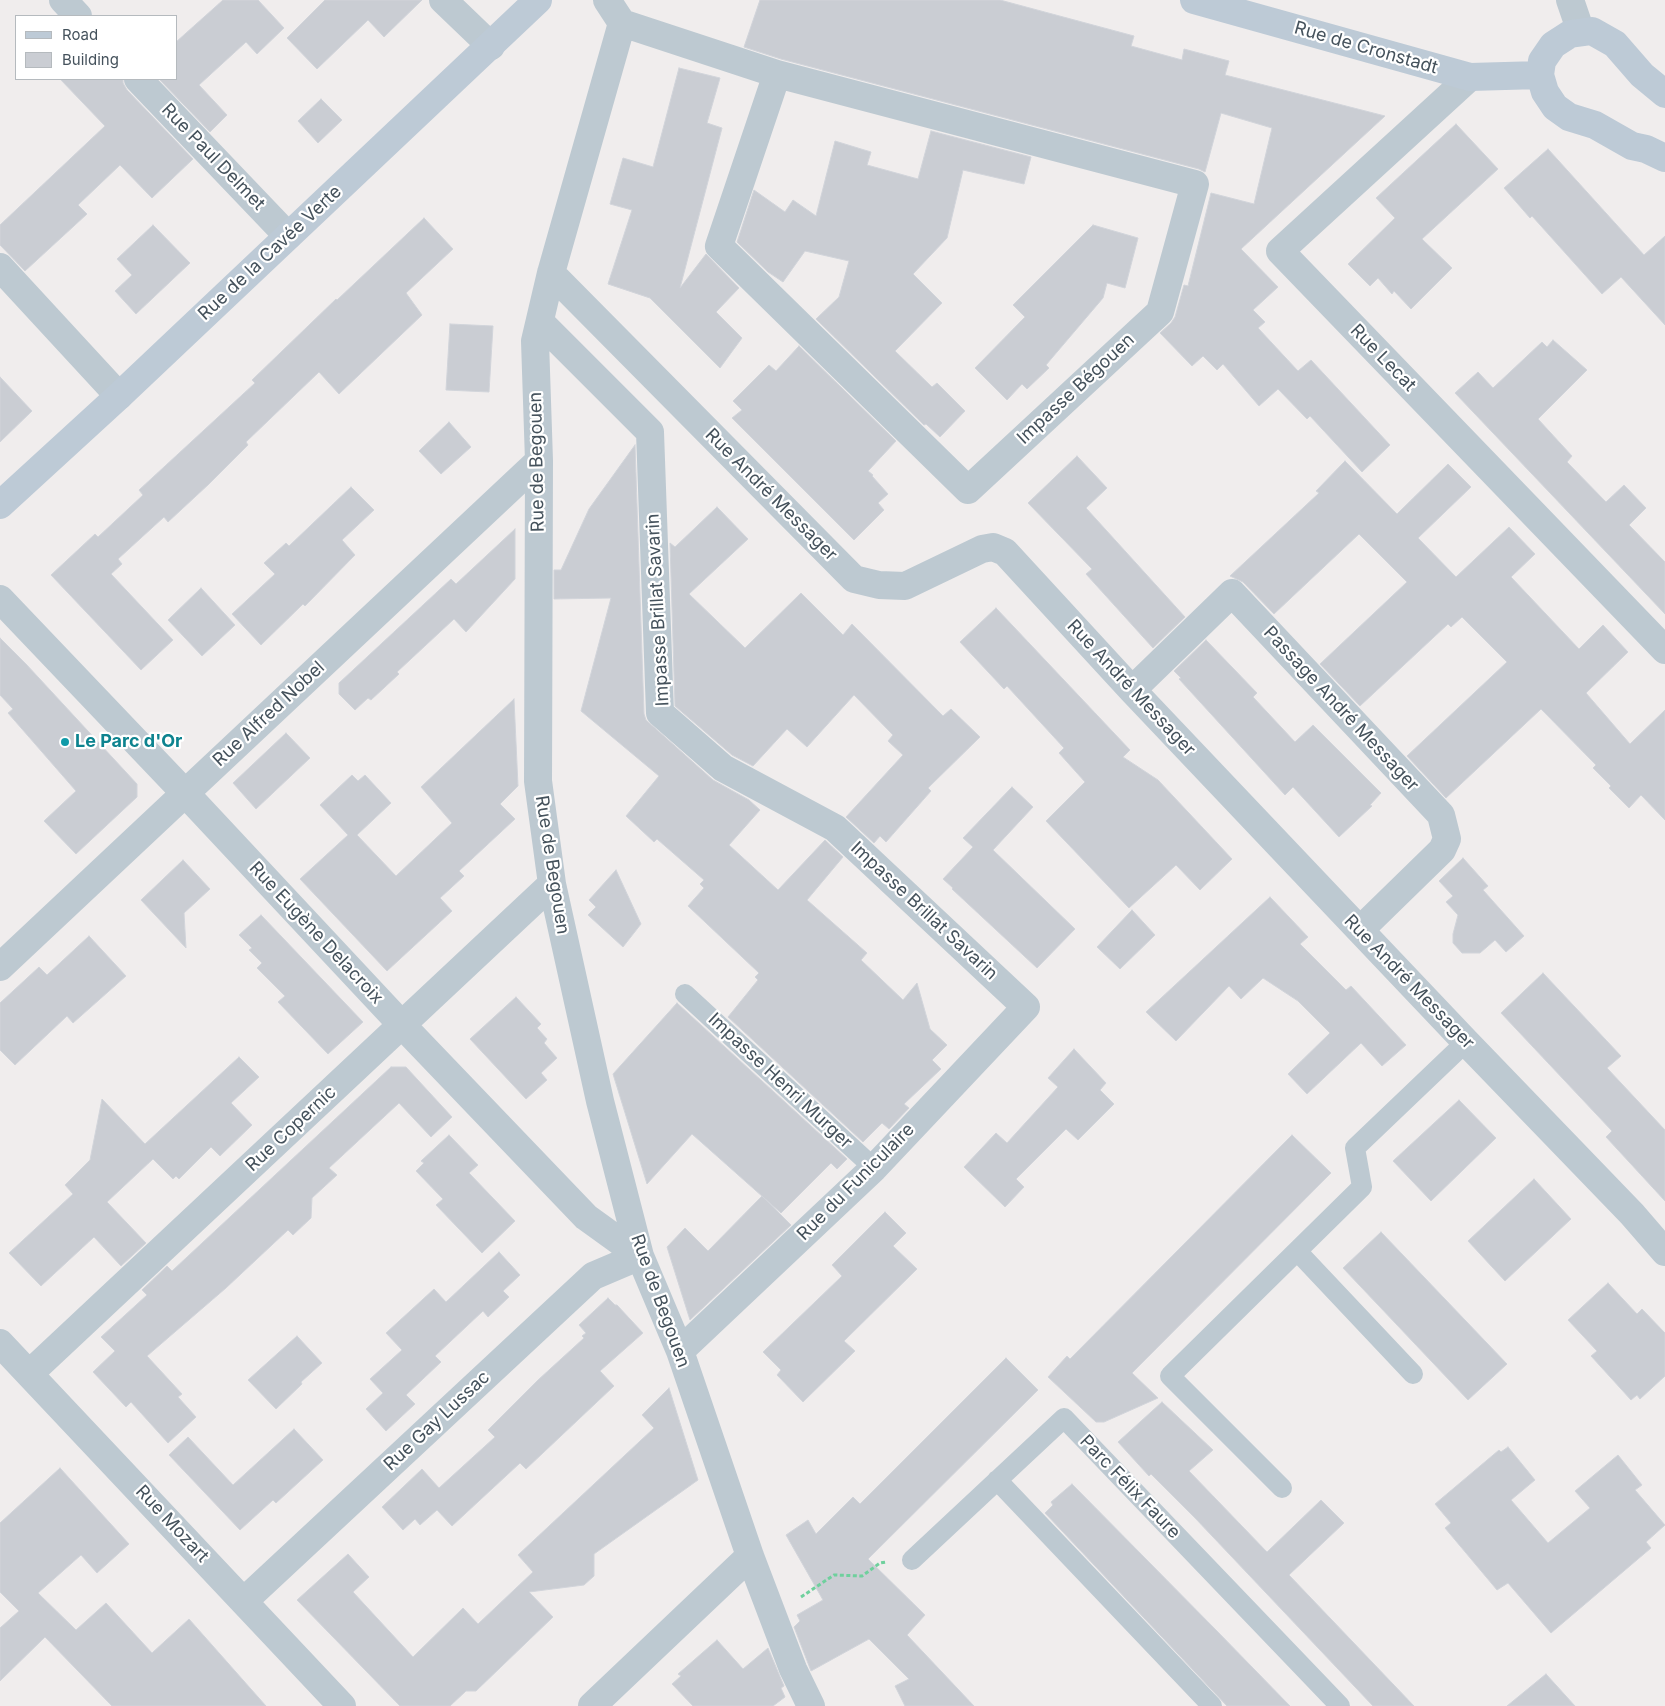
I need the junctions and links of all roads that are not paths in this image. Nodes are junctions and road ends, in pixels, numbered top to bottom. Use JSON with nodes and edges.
{"nodes":[{"id":1,"x":63,"y":0,"type":"edge"},
{"id":2,"x":443,"y":0,"type":"edge"},
{"id":3,"x":538,"y":0,"type":"edge"},
{"id":4,"x":607,"y":0,"type":"edge"},
{"id":5,"x":1194,"y":0,"type":"edge"},
{"id":6,"x":1570,"y":0,"type":"edge"},
{"id":7,"x":77,"y":15,"type":"edge"},
{"id":8,"x":622,"y":23,"type":"junction"},
{"id":9,"x":1581,"y":32,"type":"junction"},
{"id":10,"x":491,"y":46,"type":"junction"},
{"id":11,"x":777,"y":74,"type":"junction"},
{"id":12,"x":1540,"y":75,"type":"junction"},
{"id":13,"x":1470,"y":77,"type":"junction"},
{"id":14,"x":139,"y":80,"type":"edge"},
{"id":15,"x":1665,"y":94,"type":"edge"},
{"id":16,"x":1659,"y":150,"type":"edge"},
{"id":17,"x":288,"y":236,"type":"junction"},
{"id":18,"x":0,"y":267,"type":"edge"},
{"id":19,"x":551,"y":274,"type":"junction"},
{"id":20,"x":540,"y":322,"type":"junction"},
{"id":21,"x":119,"y":396,"type":"junction"},
{"id":22,"x":539,"y":462,"type":"junction"},
{"id":23,"x":0,"y":505,"type":"edge"},
{"id":24,"x":0,"y":600,"type":"edge"},
{"id":25,"x":1665,"y":650,"type":"edge"},
{"id":26,"x":1132,"y":690,"type":"junction"},
{"id":27,"x":185,"y":793,"type":"junction"},
{"id":28,"x":552,"y":884,"type":"junction"},
{"id":29,"x":1360,"y":930,"type":"junction"},
{"id":30,"x":0,"y":967,"type":"edge"},
{"id":31,"x":685,"y":994,"type":"dead end"},
{"id":32,"x":1026,"y":1007,"type":"joint"},
{"id":33,"x":402,"y":1025,"type":"junction"},
{"id":34,"x":1466,"y":1042,"type":"junction"},
{"id":35,"x":874,"y":1168,"type":"junction"},
{"id":36,"x":1296,"y":1252,"type":"junction"},
{"id":37,"x":1665,"y":1252,"type":"edge"},
{"id":38,"x":640,"y":1256,"type":"junction"},
{"id":39,"x":0,"y":1343,"type":"edge"},
{"id":40,"x":680,"y":1351,"type":"junction"},
{"id":41,"x":29,"y":1374,"type":"junction"},
{"id":42,"x":1413,"y":1374,"type":"dead end"},
{"id":43,"x":997,"y":1480,"type":"junction"},
{"id":44,"x":1282,"y":1488,"type":"dead end"},
{"id":45,"x":750,"y":1556,"type":"junction"},
{"id":46,"x":912,"y":1560,"type":"road end"},
{"id":47,"x":244,"y":1601,"type":"junction"},
{"id":48,"x":342,"y":1706,"type":"edge"},
{"id":49,"x":592,"y":1706,"type":"edge"},
{"id":50,"x":811,"y":1706,"type":"edge"},
{"id":51,"x":1212,"y":1706,"type":"edge"},
{"id":52,"x":1340,"y":1706,"type":"edge"}],
"edges":[{"from":1,"to":7,"type":"street"},
{"from":2,"to":10,"type":"street"},
{"from":3,"to":10,"type":"street","name":"Rue de la Cavée Verte"},
{"from":4,"to":8,"type":"street"},
{"from":5,"to":13,"type":"street","name":"Rue de Cronstadt"},
{"from":6,"to":9,"type":"street"},
{"from":8,"to":11,"type":"street","name":"Impasse Bégouen"},
{"from":8,"to":19,"type":"street","name":"Rue de Begouen"},
{"from":9,"to":12,"type":"street"},
{"from":9,"to":15,"type":"street"},
{"from":10,"to":17,"type":"street","name":"Rue de la Cavée Verte"},
{"from":11,"to":11,"type":"street","name":"Impasse Bégouen"},
{"from":12,"to":13,"type":"street","name":"Rue de Cronstadt"},
{"from":12,"to":16,"type":"street"},
{"from":13,"to":25,"type":"street","name":"Rue Lecat"},
{"from":14,"to":17,"type":"street","name":"Rue Paul Delmet"},
{"from":17,"to":21,"type":"street","name":"Rue de la Cavée Verte"},
{"from":18,"to":21,"type":"street"},
{"from":19,"to":20,"type":"street","name":"Rue de Begouen"},
{"from":19,"to":26,"type":"street","name":"Rue André Messager"},
{"from":20,"to":22,"type":"street","name":"Rue de Begouen"},
{"from":20,"to":32,"type":"street","name":"Impasse Brillat Savarin"},
{"from":21,"to":23,"type":"street","name":"Rue de la Cavée Verte"},
{"from":22,"to":27,"type":"street","name":"Rue Alfred Nobel"},
{"from":22,"to":28,"type":"street","name":"Rue de Begouen"},
{"from":24,"to":27,"type":"street","name":"Rue Eugène Delacroix"},
{"from":26,"to":29,"type":"street","name":"Rue André Messager"},
{"from":26,"to":29,"type":"street","name":"Passage André Messager"},
{"from":27,"to":30,"type":"street","name":"Rue Alfred Nobel"},
{"from":27,"to":33,"type":"street","name":"Rue Eugène Delacroix"},
{"from":28,"to":33,"type":"street","name":"Rue Copernic"},
{"from":28,"to":38,"type":"street","name":"Rue de Begouen"},
{"from":29,"to":34,"type":"street","name":"Rue André Messager"},
{"from":31,"to":35,"type":"lane","name":"Impasse Henri Murger"},
{"from":32,"to":35,"type":"street","name":"Rue du Funiculaire"},
{"from":33,"to":38,"type":"street","name":"Rue Eugène Delacroix"},
{"from":33,"to":41,"type":"street","name":"Rue Copernic"},
{"from":34,"to":36,"type":"lane"},
{"from":34,"to":37,"type":"street","name":"Rue André Messager"},
{"from":35,"to":40,"type":"street","name":"Rue du Funiculaire"},
{"from":36,"to":42,"type":"lane"},
{"from":36,"to":44,"type":"lane"},
{"from":38,"to":40,"type":"street","name":"Rue de Begouen"},
{"from":38,"to":47,"type":"street","name":"Rue Gay Lussac"},
{"from":39,"to":41,"type":"street","name":"Rue Mozart"},
{"from":40,"to":45,"type":"street","name":"Rue de Begouen"},
{"from":41,"to":47,"type":"street","name":"Rue Mozart"},
{"from":43,"to":46,"type":"lane","name":"Parc Félix Faure"},
{"from":43,"to":51,"type":"lane"},
{"from":43,"to":52,"type":"lane","name":"Parc Félix Faure"},
{"from":45,"to":49,"type":"street"},
{"from":45,"to":50,"type":"street","name":"Rue de Begouen"},
{"from":47,"to":48,"type":"street","name":"Rue Mozart"}]}
